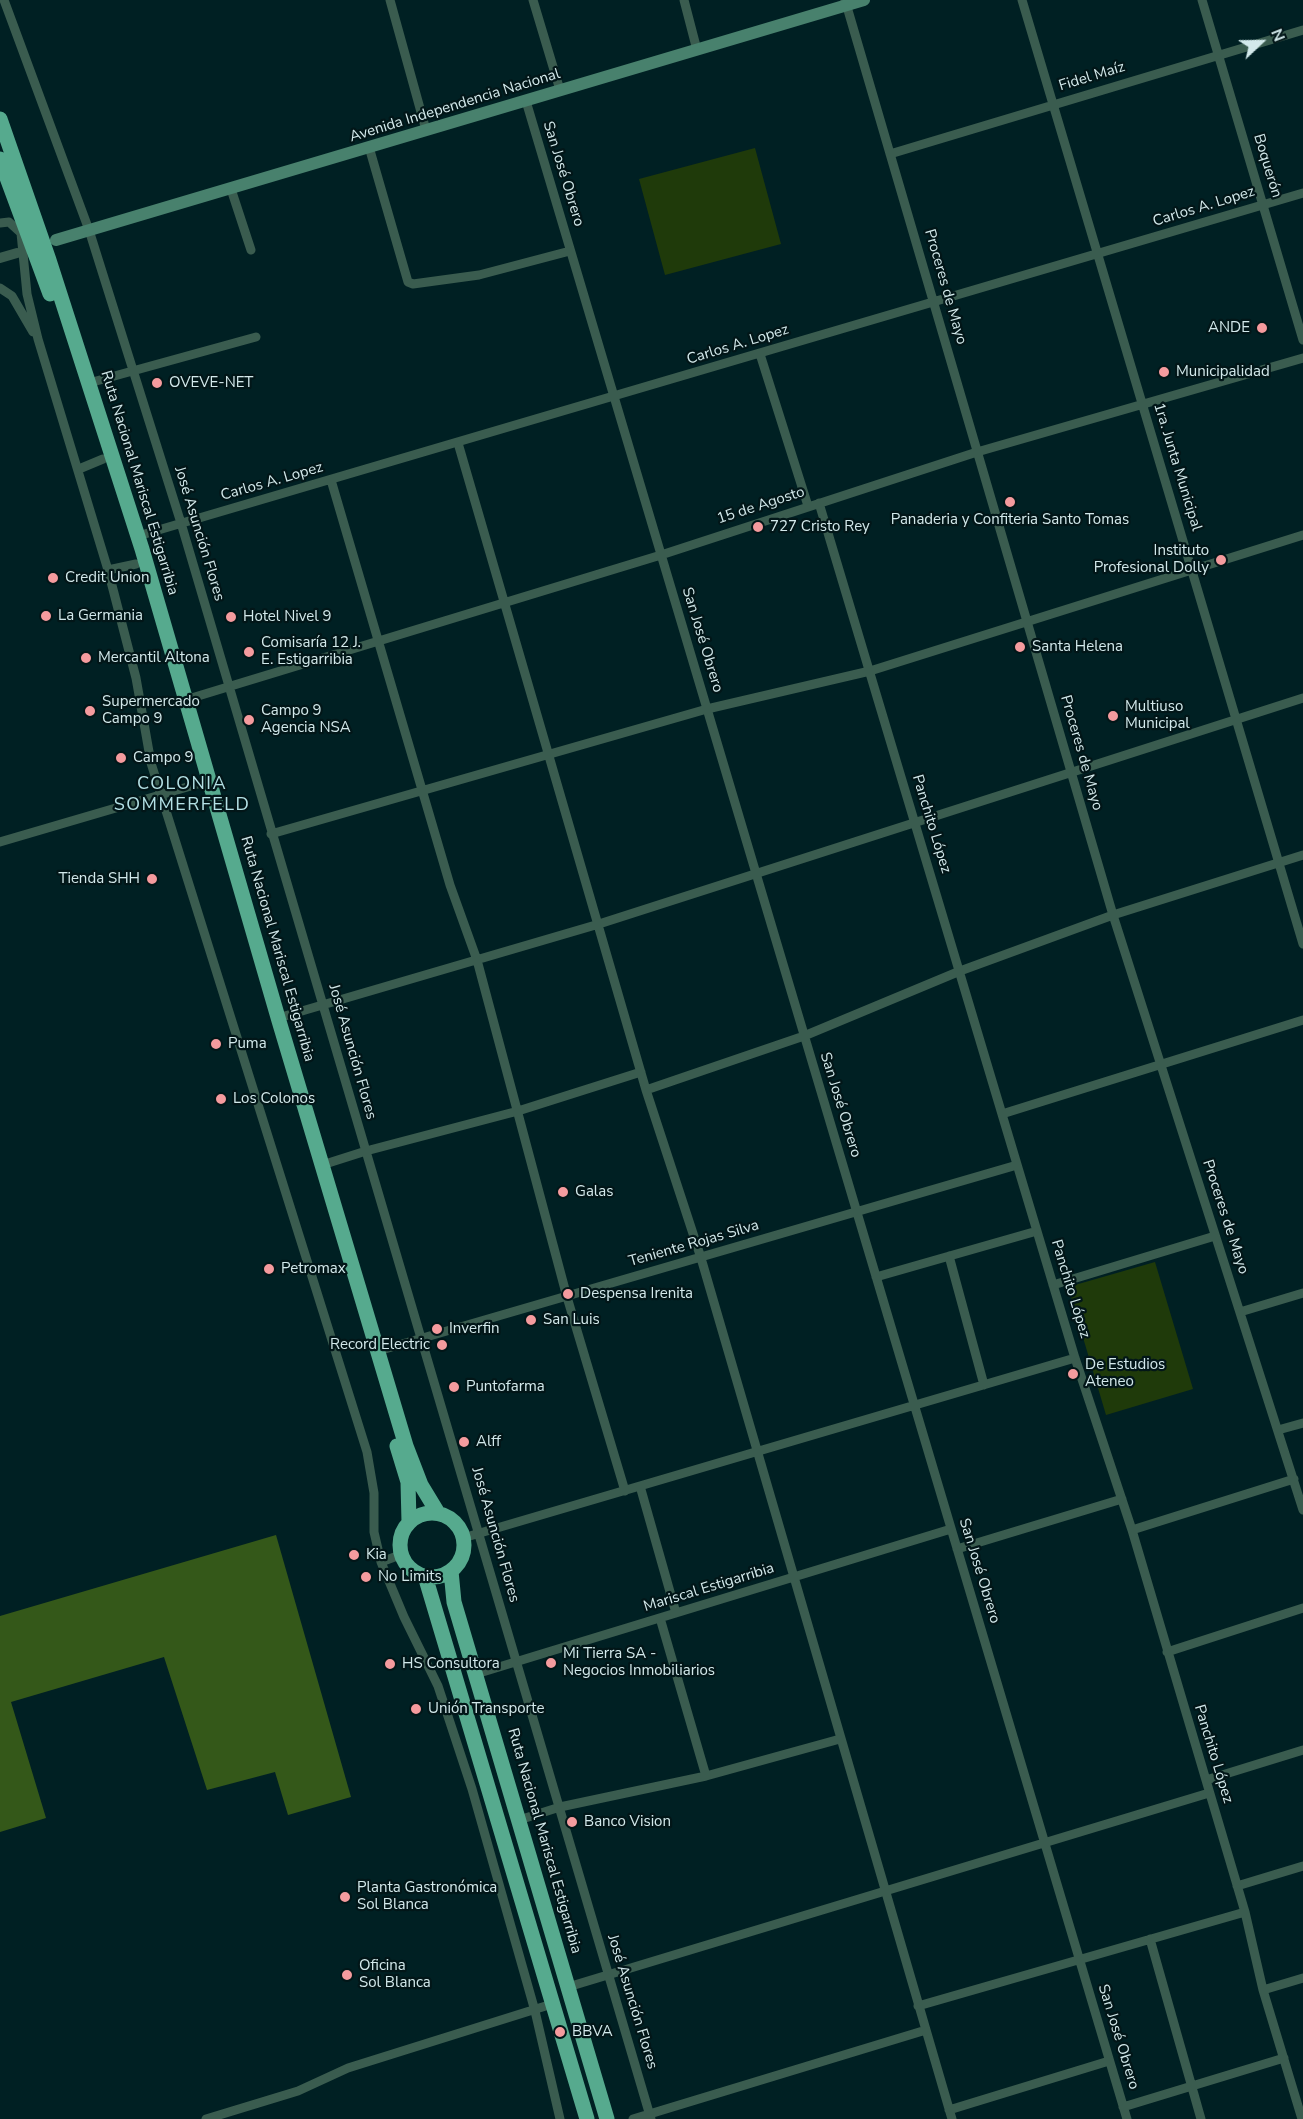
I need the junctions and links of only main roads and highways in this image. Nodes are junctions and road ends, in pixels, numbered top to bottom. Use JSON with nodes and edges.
{"nodes":[{"id":1,"x":864,"y":0,"type":"edge"},
{"id":2,"x":846,"y":2,"type":"edge"},
{"id":3,"x":0,"y":119,"type":"edge"},
{"id":4,"x":0,"y":159,"type":"edge"},
{"id":5,"x":56,"y":240,"type":"dead end"},
{"id":6,"x":438,"y":1513,"type":"junction"},
{"id":7,"x":409,"y":1522,"type":"junction"},
{"id":8,"x":451,"y":1571,"type":"junction"},
{"id":9,"x":425,"y":1576,"type":"junction"},
{"id":10,"x":586,"y":2119,"type":"edge"},
{"id":11,"x":608,"y":2119,"type":"edge"}],
"edges":[{"from":1,"to":2,"type":"main road","name":"Avenida Independencia Nacional"},
{"from":2,"to":5,"type":"main road","name":"Avenida Independencia Nacional"},
{"from":3,"to":6,"type":"highway","name":"Ruta Nacional Mariscal Estigarribia"},
{"from":4,"to":7,"type":"highway","name":"Ruta Nacional Mariscal Estigarribia"},
{"from":6,"to":7,"type":"highway"},
{"from":6,"to":8,"type":"highway"},
{"from":7,"to":9,"type":"highway"},
{"from":8,"to":9,"type":"highway"},
{"from":8,"to":11,"type":"highway","name":"Ruta Nacional Mariscal Estigarribia"},
{"from":9,"to":10,"type":"highway"}]}
